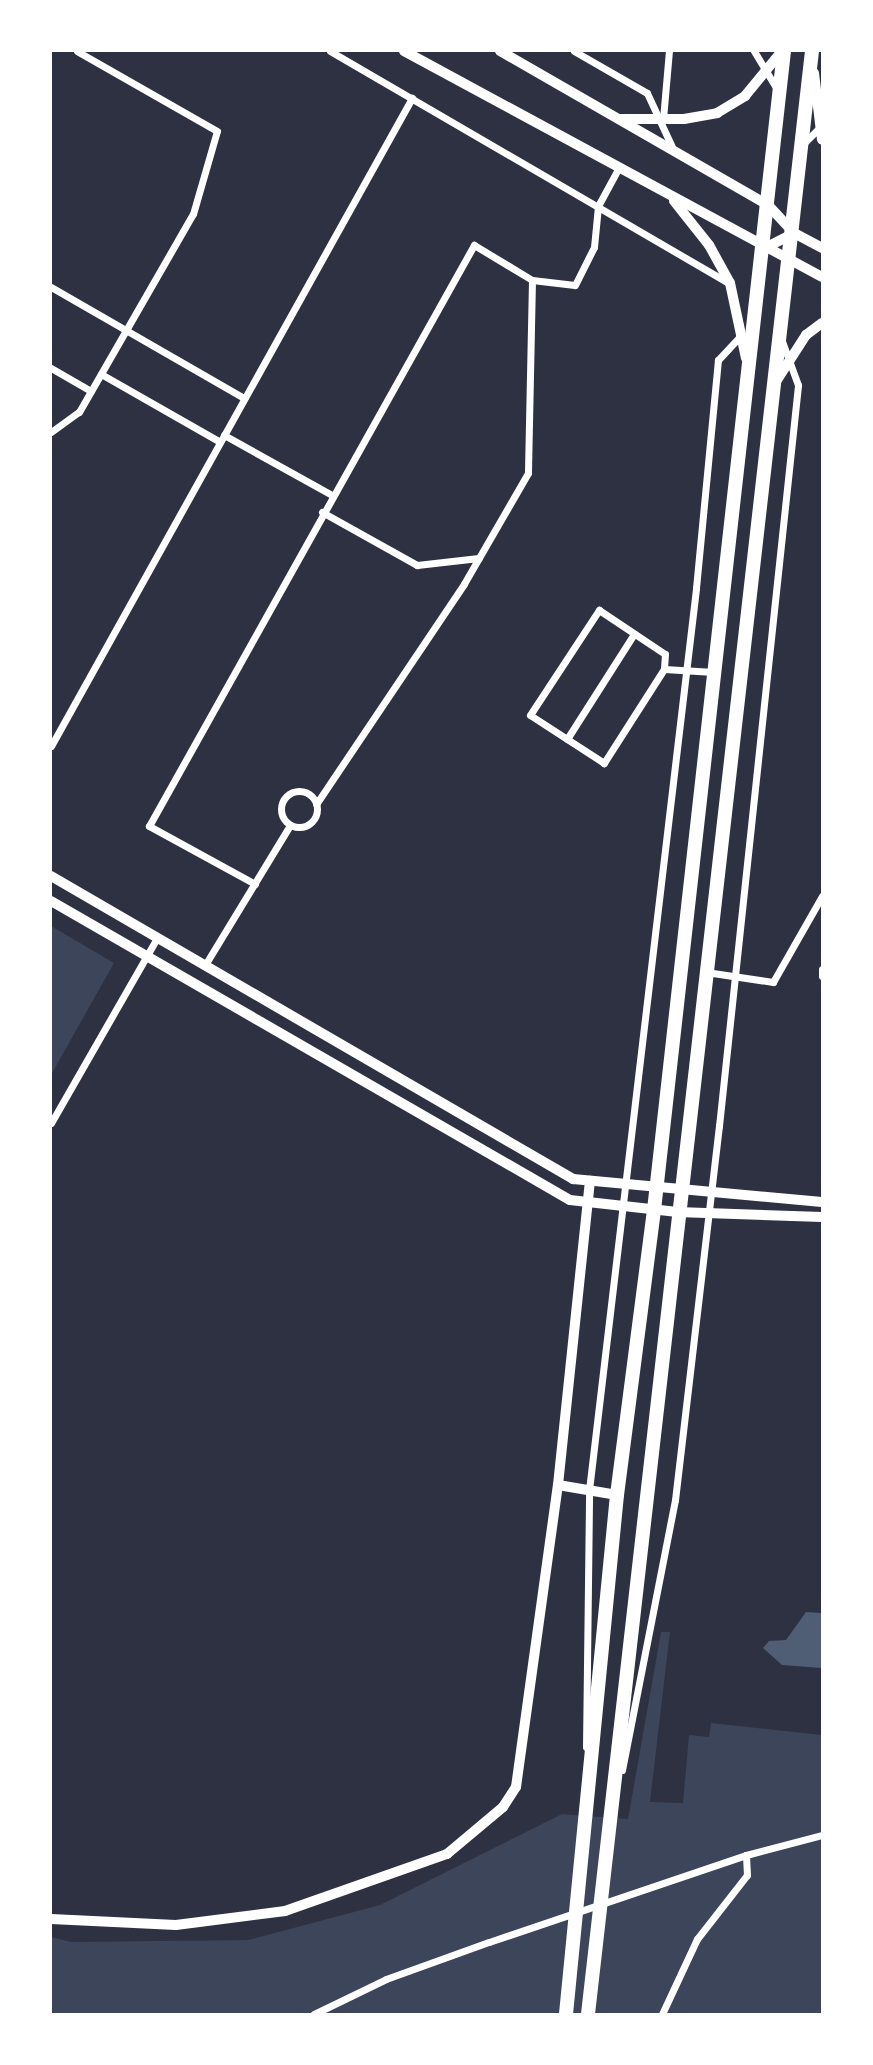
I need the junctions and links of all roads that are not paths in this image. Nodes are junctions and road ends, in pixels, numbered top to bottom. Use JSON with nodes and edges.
{"nodes":[{"id":1,"x":77,"y":51,"type":"edge"},
{"id":2,"x":330,"y":51,"type":"edge"},
{"id":3,"x":404,"y":51,"type":"edge"},
{"id":4,"x":500,"y":51,"type":"edge"},
{"id":5,"x":574,"y":51,"type":"edge"},
{"id":6,"x":669,"y":51,"type":"edge"},
{"id":7,"x":754,"y":51,"type":"edge"},
{"id":8,"x":783,"y":51,"type":"edge"},
{"id":9,"x":812,"y":52,"type":"edge"},
{"id":10,"x":767,"y":74,"type":"junction"},
{"id":11,"x":779,"y":93,"type":"junction"},
{"id":12,"x":412,"y":98,"type":"junction"},
{"id":13,"x":618,"y":119,"type":"junction"},
{"id":14,"x":663,"y":120,"type":"junction"},
{"id":15,"x":821,"y":131,"type":"edge"},
{"id":16,"x":800,"y":147,"type":"junction"},
{"id":17,"x":673,"y":149,"type":"junction"},
{"id":18,"x":618,"y":169,"type":"junction"},
{"id":19,"x":670,"y":196,"type":"junction"},
{"id":20,"x":768,"y":205,"type":"junction"},
{"id":21,"x":598,"y":206,"type":"junction"},
{"id":22,"x":794,"y":233,"type":"junction"},
{"id":23,"x":765,"y":247,"type":"junction"},
{"id":24,"x":822,"y":247,"type":"edge"},
{"id":25,"x":788,"y":260,"type":"junction"},
{"id":26,"x":822,"y":277,"type":"edge"},
{"id":27,"x":533,"y":280,"type":"junction"},
{"id":28,"x":730,"y":283,"type":"junction"},
{"id":29,"x":51,"y":287,"type":"edge"},
{"id":30,"x":755,"y":322,"type":"junction"},
{"id":31,"x":822,"y":323,"type":"edge"},
{"id":32,"x":126,"y":330,"type":"junction"},
{"id":33,"x":780,"y":333,"type":"junction"},
{"id":34,"x":742,"y":335,"type":"junction"},
{"id":35,"x":788,"y":359,"type":"junction"},
{"id":36,"x":51,"y":368,"type":"edge"},
{"id":37,"x":748,"y":368,"type":"junction"},
{"id":38,"x":101,"y":374,"type":"junction"},
{"id":39,"x":777,"y":380,"type":"junction"},
{"id":40,"x":91,"y":391,"type":"junction"},
{"id":41,"x":244,"y":398,"type":"junction"},
{"id":42,"x":51,"y":432,"type":"edge"},
{"id":43,"x":222,"y":438,"type":"junction"},
{"id":44,"x":332,"y":495,"type":"junction"},
{"id":45,"x":322,"y":512,"type":"junction"},
{"id":46,"x":479,"y":558,"type":"junction"},
{"id":47,"x":635,"y":634,"type":"junction"},
{"id":48,"x":664,"y":669,"type":"junction"},
{"id":49,"x":686,"y":670,"type":"junction"},
{"id":50,"x":714,"y":672,"type":"junction"},
{"id":51,"x":567,"y":739,"type":"junction"},
{"id":52,"x":51,"y":746,"type":"edge"},
{"id":53,"x":316,"y":803,"type":"junction"},
{"id":54,"x":290,"y":825,"type":"junction"},
{"id":55,"x":51,"y":876,"type":"edge"},
{"id":56,"x":255,"y":884,"type":"junction"},
{"id":57,"x":822,"y":896,"type":"edge"},
{"id":58,"x":51,"y":901,"type":"edge"},
{"id":59,"x":157,"y":938,"type":"junction"},
{"id":60,"x":146,"y":957,"type":"junction"},
{"id":61,"x":205,"y":965,"type":"junction"},
{"id":62,"x":822,"y":969,"type":"edge"},
{"id":63,"x":706,"y":972,"type":"junction"},
{"id":64,"x":822,"y":976,"type":"edge"},
{"id":65,"x":735,"y":977,"type":"junction"},
{"id":66,"x":51,"y":1123,"type":"edge"},
{"id":67,"x":590,"y":1181,"type":"junction"},
{"id":68,"x":627,"y":1185,"type":"junction"},
{"id":69,"x":657,"y":1189,"type":"junction"},
{"id":70,"x":679,"y":1192,"type":"junction"},
{"id":71,"x":711,"y":1195,"type":"junction"},
{"id":72,"x":588,"y":1202,"type":"junction"},
{"id":73,"x":822,"y":1202,"type":"edge"},
{"id":74,"x":625,"y":1206,"type":"junction"},
{"id":75,"x":654,"y":1210,"type":"junction"},
{"id":76,"x":677,"y":1212,"type":"junction"},
{"id":77,"x":709,"y":1214,"type":"junction"},
{"id":78,"x":822,"y":1217,"type":"edge"},
{"id":79,"x":558,"y":1485,"type":"junction"},
{"id":80,"x":589,"y":1490,"type":"junction"},
{"id":81,"x":617,"y":1495,"type":"junction"},
{"id":82,"x":611,"y":1826,"type":"junction"},
{"id":83,"x":586,"y":1832,"type":"junction"},
{"id":84,"x":822,"y":1835,"type":"edge"},
{"id":85,"x":746,"y":1855,"type":"junction"},
{"id":86,"x":603,"y":1906,"type":"junction"},
{"id":87,"x":577,"y":1915,"type":"junction"},
{"id":88,"x":51,"y":1919,"type":"edge"},
{"id":89,"x":317,"y":2014,"type":"edge"},
{"id":90,"x":566,"y":2014,"type":"edge"},
{"id":91,"x":588,"y":2014,"type":"edge"},
{"id":92,"x":662,"y":2014,"type":"edge"}],
"edges":[{"from":1,"to":32,"type":"street"},
{"from":2,"to":12,"type":"street"},
{"from":3,"to":18,"type":"main road"},
{"from":4,"to":13,"type":"main road"},
{"from":5,"to":14,"type":"street"},
{"from":6,"to":14,"type":"street"},
{"from":7,"to":10,"type":"street"},
{"from":8,"to":10,"type":"main road"},
{"from":8,"to":11,"type":"highway"},
{"from":9,"to":15,"type":"main road"},
{"from":9,"to":16,"type":"highway"},
{"from":10,"to":11,"type":"street"},
{"from":10,"to":14,"type":"main road"},
{"from":11,"to":20,"type":"highway"},
{"from":12,"to":21,"type":"street"},
{"from":12,"to":41,"type":"street"},
{"from":13,"to":14,"type":"main road"},
{"from":13,"to":17,"type":"main road"},
{"from":14,"to":17,"type":"street"},
{"from":15,"to":16,"type":"street"},
{"from":16,"to":22,"type":"highway"},
{"from":17,"to":20,"type":"main road"},
{"from":18,"to":19,"type":"main road"},
{"from":18,"to":21,"type":"street"},
{"from":19,"to":23,"type":"main road"},
{"from":19,"to":28,"type":"main road"},
{"from":20,"to":22,"type":"main road"},
{"from":20,"to":23,"type":"highway"},
{"from":21,"to":27,"type":"street"},
{"from":21,"to":28,"type":"street"},
{"from":22,"to":23,"type":"main road"},
{"from":22,"to":24,"type":"main road"},
{"from":22,"to":25,"type":"highway"},
{"from":23,"to":25,"type":"main road"},
{"from":23,"to":30,"type":"highway"},
{"from":25,"to":26,"type":"main road"},
{"from":25,"to":33,"type":"highway"},
{"from":27,"to":44,"type":"street"},
{"from":27,"to":46,"type":"street"},
{"from":28,"to":34,"type":"main road"},
{"from":29,"to":32,"type":"street"},
{"from":30,"to":34,"type":"street"},
{"from":30,"to":37,"type":"highway"},
{"from":31,"to":35,"type":"main road"},
{"from":32,"to":38,"type":"street"},
{"from":32,"to":41,"type":"street"},
{"from":33,"to":35,"type":"street"},
{"from":33,"to":39,"type":"highway"},
{"from":34,"to":37,"type":"main road"},
{"from":34,"to":49,"type":"street"},
{"from":35,"to":39,"type":"main road"},
{"from":35,"to":65,"type":"street"},
{"from":36,"to":40,"type":"street"},
{"from":37,"to":50,"type":"highway"},
{"from":38,"to":40,"type":"street"},
{"from":38,"to":43,"type":"street"},
{"from":39,"to":63,"type":"highway"},
{"from":40,"to":42,"type":"street"},
{"from":41,"to":43,"type":"street"},
{"from":43,"to":44,"type":"street"},
{"from":43,"to":52,"type":"street"},
{"from":44,"to":45,"type":"street"},
{"from":45,"to":46,"type":"street"},
{"from":45,"to":56,"type":"street"},
{"from":46,"to":53,"type":"street"},
{"from":47,"to":48,"type":"street"},
{"from":47,"to":51,"type":"street"},
{"from":47,"to":51,"type":"street"},
{"from":48,"to":49,"type":"street"},
{"from":48,"to":51,"type":"street"},
{"from":49,"to":50,"type":"street"},
{"from":49,"to":68,"type":"street"},
{"from":50,"to":69,"type":"highway"},
{"from":53,"to":54,"type":"street"},
{"from":53,"to":54,"type":"street"},
{"from":54,"to":56,"type":"street"},
{"from":55,"to":59,"type":"street"},
{"from":56,"to":61,"type":"street"},
{"from":57,"to":65,"type":"street"},
{"from":58,"to":60,"type":"street"},
{"from":59,"to":60,"type":"street"},
{"from":59,"to":61,"type":"street"},
{"from":60,"to":66,"type":"street"},
{"from":60,"to":72,"type":"street"},
{"from":61,"to":67,"type":"street"},
{"from":62,"to":64,"type":"street"},
{"from":63,"to":65,"type":"street"},
{"from":63,"to":70,"type":"highway"},
{"from":65,"to":71,"type":"street"},
{"from":67,"to":68,"type":"street"},
{"from":67,"to":72,"type":"street"},
{"from":68,"to":69,"type":"street"},
{"from":68,"to":74,"type":"street"},
{"from":69,"to":70,"type":"street"},
{"from":69,"to":75,"type":"highway"},
{"from":70,"to":71,"type":"street"},
{"from":70,"to":76,"type":"highway"},
{"from":71,"to":73,"type":"street"},
{"from":71,"to":77,"type":"street"},
{"from":72,"to":74,"type":"street"},
{"from":72,"to":79,"type":"street"},
{"from":74,"to":75,"type":"street"},
{"from":74,"to":80,"type":"street"},
{"from":75,"to":76,"type":"street"},
{"from":75,"to":81,"type":"highway"},
{"from":76,"to":77,"type":"street"},
{"from":76,"to":82,"type":"highway"},
{"from":77,"to":78,"type":"street"},
{"from":77,"to":82,"type":"street"},
{"from":79,"to":80,"type":"street"},
{"from":79,"to":88,"type":"street"},
{"from":80,"to":81,"type":"street"},
{"from":80,"to":83,"type":"street"},
{"from":81,"to":83,"type":"highway"},
{"from":82,"to":86,"type":"highway"},
{"from":83,"to":87,"type":"highway"},
{"from":84,"to":85,"type":"street"},
{"from":85,"to":86,"type":"street"},
{"from":85,"to":92,"type":"street"},
{"from":86,"to":87,"type":"street"},
{"from":86,"to":91,"type":"highway"},
{"from":87,"to":89,"type":"street"},
{"from":87,"to":90,"type":"highway"}]}
